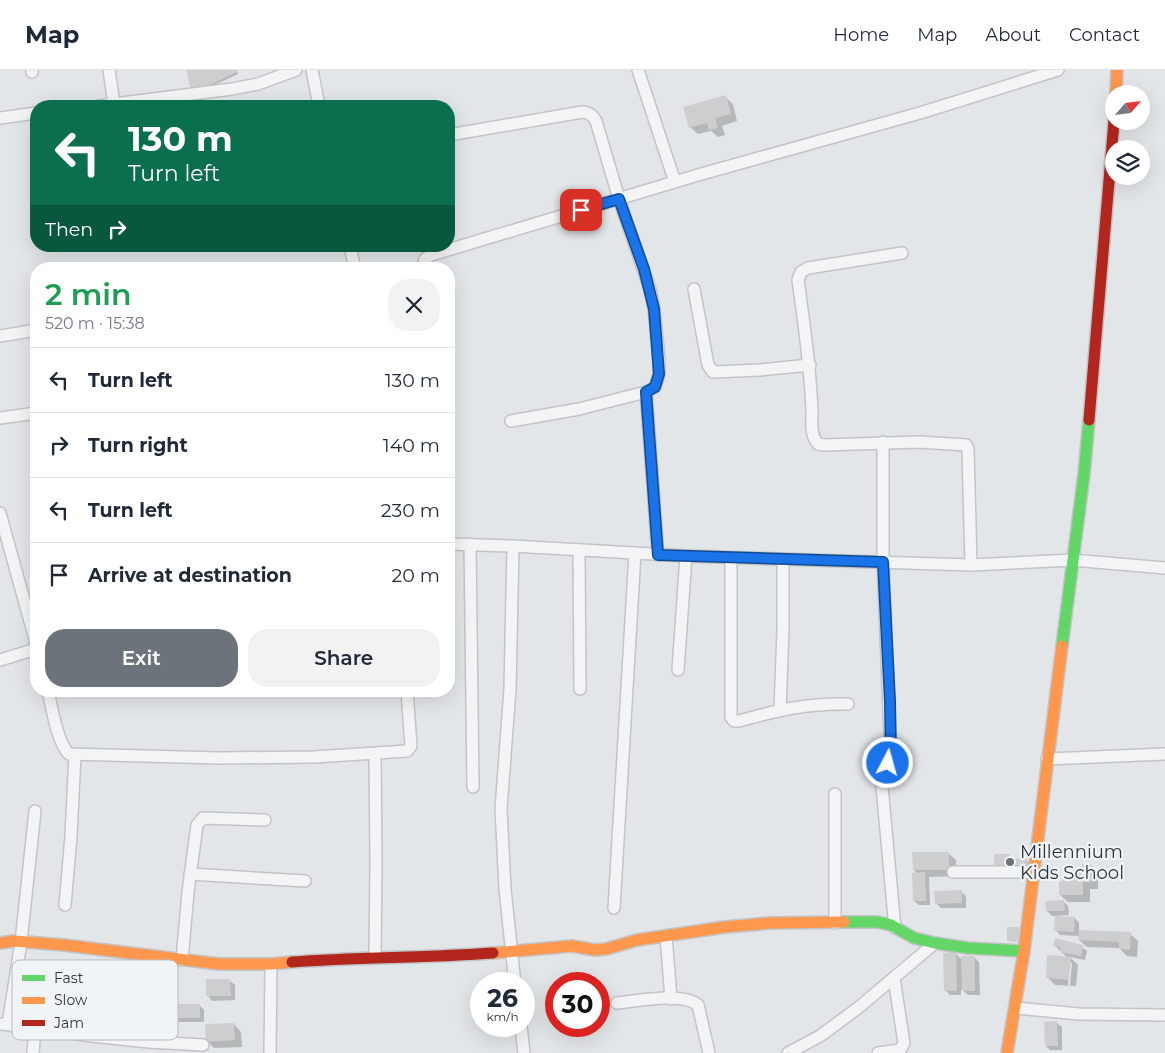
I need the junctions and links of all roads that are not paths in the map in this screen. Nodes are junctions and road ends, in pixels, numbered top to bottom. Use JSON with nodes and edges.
{"nodes":[{"id":1,"x":109,"y":70,"type":"edge"},
{"id":2,"x":296,"y":70,"type":"edge"},
{"id":3,"x":312,"y":70,"type":"edge"},
{"id":4,"x":638,"y":70,"type":"edge"},
{"id":5,"x":1058,"y":70,"type":"edge"},
{"id":6,"x":1117,"y":70,"type":"edge"},
{"id":7,"x":1116,"y":85,"type":"edge"},
{"id":8,"x":113,"y":100,"type":"edge"},
{"id":9,"x":145,"y":100,"type":"edge"},
{"id":10,"x":318,"y":100,"type":"edge"},
{"id":11,"x":30,"y":114,"type":"edge"},
{"id":12,"x":0,"y":118,"type":"edge"},
{"id":13,"x":1113,"y":130,"type":"edge"},
{"id":14,"x":455,"y":134,"type":"edge"},
{"id":15,"x":676,"y":182,"type":"junction"},
{"id":16,"x":619,"y":199,"type":"junction"},
{"id":17,"x":455,"y":248,"type":"edge"},
{"id":18,"x":442,"y":252,"type":"edge"},
{"id":19,"x":902,"y":253,"type":"dead end"},
{"id":20,"x":424,"y":262,"type":"edge"},
{"id":21,"x":694,"y":288,"type":"dead end"},
{"id":22,"x":30,"y":331,"type":"edge"},
{"id":23,"x":0,"y":336,"type":"edge"},
{"id":24,"x":810,"y":365,"type":"junction"},
{"id":25,"x":646,"y":392,"type":"junction"},
{"id":26,"x":30,"y":414,"type":"edge"},
{"id":27,"x":0,"y":418,"type":"edge"},
{"id":28,"x":511,"y":421,"type":"dead end"},
{"id":29,"x":883,"y":442,"type":"junction"},
{"id":30,"x":0,"y":513,"type":"edge"},
{"id":31,"x":455,"y":544,"type":"edge"},
{"id":32,"x":470,"y":544,"type":"junction"},
{"id":33,"x":513,"y":546,"type":"junction"},
{"id":34,"x":579,"y":550,"type":"junction"},
{"id":35,"x":635,"y":553,"type":"junction"},
{"id":36,"x":658,"y":555,"type":"junction"},
{"id":37,"x":686,"y":556,"type":"junction"},
{"id":38,"x":732,"y":558,"type":"junction"},
{"id":39,"x":784,"y":559,"type":"junction"},
{"id":40,"x":1072,"y":560,"type":"junction"},
{"id":41,"x":883,"y":562,"type":"junction"},
{"id":42,"x":971,"y":565,"type":"junction"},
{"id":43,"x":1165,"y":568,"type":"edge"},
{"id":44,"x":30,"y":621,"type":"edge"},
{"id":45,"x":30,"y":651,"type":"edge"},
{"id":46,"x":0,"y":660,"type":"edge"},
{"id":47,"x":678,"y":670,"type":"dead end"},
{"id":48,"x":580,"y":689,"type":"dead end"},
{"id":49,"x":50,"y":697,"type":"edge"},
{"id":50,"x":407,"y":697,"type":"edge"},
{"id":51,"x":848,"y":704,"type":"dead end"},
{"id":52,"x":780,"y":710,"type":"junction"},
{"id":53,"x":375,"y":754,"type":"junction"},
{"id":54,"x":1165,"y":754,"type":"edge"},
{"id":55,"x":75,"y":755,"type":"junction"},
{"id":56,"x":1048,"y":759,"type":"junction"},
{"id":57,"x":473,"y":787,"type":"dead end"},
{"id":58,"x":835,"y":794,"type":"dead end"},
{"id":59,"x":35,"y":811,"type":"dead end"},
{"id":60,"x":265,"y":820,"type":"dead end"},
{"id":61,"x":953,"y":872,"type":"dead end"},
{"id":62,"x":1033,"y":872,"type":"junction"},
{"id":63,"x":190,"y":874,"type":"junction"},
{"id":64,"x":304,"y":881,"type":"dead end"},
{"id":65,"x":65,"y":905,"type":"dead end"},
{"id":66,"x":614,"y":908,"type":"dead end"},
{"id":67,"x":835,"y":922,"type":"junction"},
{"id":68,"x":895,"y":928,"type":"junction"},
{"id":69,"x":666,"y":936,"type":"junction"},
{"id":70,"x":21,"y":942,"type":"junction"},
{"id":71,"x":0,"y":943,"type":"edge"},
{"id":72,"x":935,"y":943,"type":"junction"},
{"id":73,"x":1024,"y":951,"type":"junction"},
{"id":74,"x":511,"y":952,"type":"junction"},
{"id":75,"x":374,"y":958,"type":"junction"},
{"id":76,"x":17,"y":960,"type":"edge"},
{"id":77,"x":182,"y":960,"type":"junction"},
{"id":78,"x":271,"y":964,"type":"junction"},
{"id":79,"x":514,"y":972,"type":"edge"},
{"id":80,"x":894,"y":978,"type":"junction"},
{"id":81,"x":12,"y":985,"type":"edge"},
{"id":82,"x":671,"y":999,"type":"junction"},
{"id":83,"x":617,"y":1003,"type":"dead end"},
{"id":84,"x":1015,"y":1008,"type":"junction"},
{"id":85,"x":1165,"y":1015,"type":"edge"},
{"id":86,"x":4,"y":1024,"type":"edge"},
{"id":87,"x":522,"y":1037,"type":"edge"},
{"id":88,"x":34,"y":1040,"type":"edge"},
{"id":89,"x":131,"y":1040,"type":"edge"},
{"id":90,"x":203,"y":1045,"type":"dead end"},
{"id":91,"x":32,"y":1053,"type":"edge"},
{"id":92,"x":270,"y":1053,"type":"edge"},
{"id":93,"x":524,"y":1053,"type":"edge"},
{"id":94,"x":709,"y":1053,"type":"edge"},
{"id":95,"x":788,"y":1053,"type":"edge"},
{"id":96,"x":878,"y":1053,"type":"edge"},
{"id":97,"x":1007,"y":1053,"type":"edge"}],
"edges":[{"from":1,"to":8,"type":"street"},
{"from":2,"to":9,"type":"street"},
{"from":3,"to":10,"type":"street"},
{"from":4,"to":15,"type":"street"},
{"from":5,"to":15,"type":"street"},
{"from":6,"to":7,"type":"street"},
{"from":11,"to":12,"type":"street"},
{"from":13,"to":40,"type":"street"},
{"from":14,"to":16,"type":"street"},
{"from":15,"to":16,"type":"street"},
{"from":16,"to":17,"type":"street"},
{"from":16,"to":25,"type":"street"},
{"from":18,"to":20,"type":"street"},
{"from":19,"to":24,"type":"street"},
{"from":21,"to":24,"type":"street"},
{"from":22,"to":23,"type":"street"},
{"from":24,"to":29,"type":"street"},
{"from":25,"to":28,"type":"street"},
{"from":25,"to":36,"type":"street"},
{"from":26,"to":27,"type":"street"},
{"from":29,"to":41,"type":"street"},
{"from":29,"to":42,"type":"street"},
{"from":30,"to":44,"type":"street"},
{"from":31,"to":32,"type":"street"},
{"from":32,"to":33,"type":"street"},
{"from":32,"to":57,"type":"street"},
{"from":33,"to":34,"type":"street"},
{"from":33,"to":74,"type":"street"},
{"from":34,"to":35,"type":"street"},
{"from":34,"to":48,"type":"street"},
{"from":35,"to":36,"type":"street"},
{"from":35,"to":66,"type":"street"},
{"from":36,"to":37,"type":"street"},
{"from":37,"to":38,"type":"street"},
{"from":37,"to":47,"type":"street"},
{"from":38,"to":39,"type":"street"},
{"from":38,"to":52,"type":"street"},
{"from":39,"to":41,"type":"street"},
{"from":39,"to":52,"type":"street"},
{"from":40,"to":42,"type":"street"},
{"from":40,"to":43,"type":"street"},
{"from":40,"to":56,"type":"street"},
{"from":41,"to":42,"type":"street"},
{"from":41,"to":68,"type":"street"},
{"from":45,"to":46,"type":"street"},
{"from":49,"to":55,"type":"street"},
{"from":50,"to":53,"type":"street"},
{"from":51,"to":52,"type":"street"},
{"from":53,"to":55,"type":"street"},
{"from":53,"to":75,"type":"street"},
{"from":54,"to":56,"type":"street"},
{"from":55,"to":65,"type":"street"},
{"from":56,"to":62,"type":"street"},
{"from":58,"to":67,"type":"street"},
{"from":59,"to":70,"type":"street"},
{"from":60,"to":63,"type":"street"},
{"from":61,"to":62,"type":"street"},
{"from":62,"to":73,"type":"street"},
{"from":63,"to":64,"type":"street"},
{"from":63,"to":77,"type":"street"},
{"from":67,"to":68,"type":"street"},
{"from":67,"to":69,"type":"street"},
{"from":68,"to":72,"type":"street"},
{"from":69,"to":74,"type":"street"},
{"from":69,"to":82,"type":"street"},
{"from":70,"to":71,"type":"street"},
{"from":70,"to":76,"type":"street"},
{"from":70,"to":77,"type":"street"},
{"from":72,"to":73,"type":"street"},
{"from":72,"to":80,"type":"street"},
{"from":73,"to":84,"type":"street"},
{"from":74,"to":75,"type":"street"},
{"from":74,"to":79,"type":"street"},
{"from":75,"to":78,"type":"street"},
{"from":77,"to":78,"type":"street"},
{"from":78,"to":92,"type":"street"},
{"from":80,"to":95,"type":"street"},
{"from":80,"to":96,"type":"street"},
{"from":81,"to":86,"type":"street"},
{"from":82,"to":83,"type":"street"},
{"from":82,"to":94,"type":"street"},
{"from":84,"to":85,"type":"street"},
{"from":84,"to":97,"type":"street"},
{"from":87,"to":93,"type":"street"},
{"from":88,"to":91,"type":"street"},
{"from":89,"to":90,"type":"street"}]}
